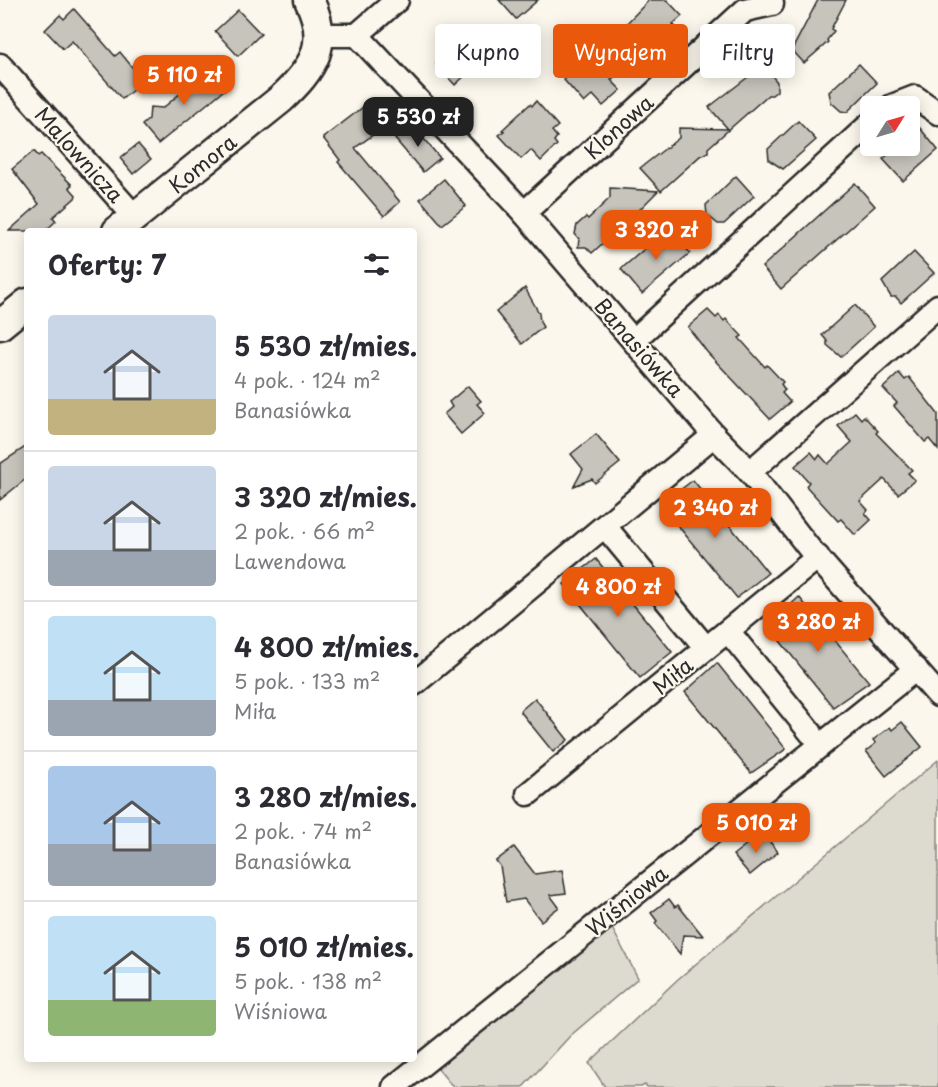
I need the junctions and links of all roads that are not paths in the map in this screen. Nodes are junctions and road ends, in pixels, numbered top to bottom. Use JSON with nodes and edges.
{"nodes":[{"id":1,"x":309,"y":0,"type":"edge"},
{"id":2,"x":397,"y":0,"type":"edge"},
{"id":3,"x":772,"y":4,"type":"dead end"},
{"id":4,"x":320,"y":35,"type":"junction"},
{"id":5,"x":357,"y":35,"type":"junction"},
{"id":6,"x":0,"y":65,"type":"edge"},
{"id":7,"x":920,"y":100,"type":"edge"},
{"id":8,"x":938,"y":113,"type":"edge"},
{"id":9,"x":860,"y":133,"type":"edge"},
{"id":10,"x":524,"y":213,"type":"junction"},
{"id":11,"x":126,"y":224,"type":"edge"},
{"id":12,"x":24,"y":305,"type":"edge"},
{"id":13,"x":938,"y":306,"type":"edge"},
{"id":14,"x":0,"y":325,"type":"edge"},
{"id":15,"x":634,"y":340,"type":"junction"},
{"id":16,"x":714,"y":435,"type":"junction"},
{"id":17,"x":750,"y":472,"type":"junction"},
{"id":18,"x":612,"y":535,"type":"dead end"},
{"id":19,"x":818,"y":557,"type":"junction"},
{"id":20,"x":728,"y":631,"type":"junction"},
{"id":21,"x":705,"y":648,"type":"junction"},
{"id":22,"x":916,"y":669,"type":"junction"},
{"id":23,"x":417,"y":682,"type":"edge"},
{"id":24,"x":938,"y":695,"type":"edge"},
{"id":25,"x":811,"y":734,"type":"dead end"},
{"id":26,"x":528,"y":794,"type":"dead end"},
{"id":27,"x":394,"y":1087,"type":"edge"}],
"edges":[{"from":1,"to":4,"type":"street"},
{"from":2,"to":5,"type":"street"},
{"from":3,"to":10,"type":"street","name":"Klonowa"},
{"from":4,"to":5,"type":"street"},
{"from":4,"to":11,"type":"street","name":"Komora"},
{"from":5,"to":10,"type":"street","name":"Banasiówka"},
{"from":6,"to":11,"type":"street","name":"Malownicza"},
{"from":7,"to":8,"type":"street"},
{"from":9,"to":15,"type":"street"},
{"from":10,"to":15,"type":"street","name":"Banasiówka"},
{"from":12,"to":14,"type":"street"},
{"from":13,"to":17,"type":"street"},
{"from":15,"to":16,"type":"street","name":"Banasiówka"},
{"from":16,"to":17,"type":"street","name":"Banasiówka"},
{"from":16,"to":23,"type":"street"},
{"from":17,"to":19,"type":"street","name":"Banasiówka"},
{"from":18,"to":21,"type":"street"},
{"from":19,"to":20,"type":"street","name":"Miła"},
{"from":19,"to":22,"type":"street","name":"Banasiówka"},
{"from":20,"to":21,"type":"street","name":"Miła"},
{"from":20,"to":25,"type":"street"},
{"from":21,"to":26,"type":"street","name":"Miła"},
{"from":22,"to":24,"type":"street","name":"Banasiówka"},
{"from":22,"to":27,"type":"street","name":"Wiśniowa"}]}
